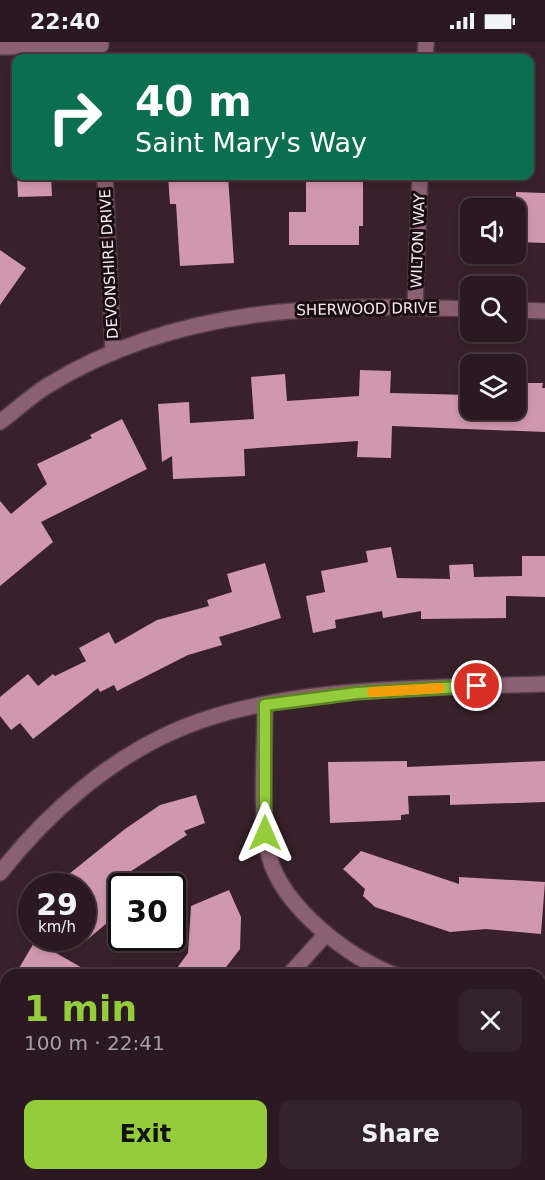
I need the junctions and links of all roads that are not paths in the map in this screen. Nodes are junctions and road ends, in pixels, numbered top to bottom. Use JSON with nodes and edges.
{"nodes":[{"id":1,"x":0,"y":47,"type":"edge"},
{"id":2,"x":101,"y":48,"type":"edge"},
{"id":3,"x":105,"y":180,"type":"edge"},
{"id":4,"x":420,"y":180,"type":"edge"},
{"id":5,"x":415,"y":307,"type":"junction"},
{"id":6,"x":460,"y":309,"type":"edge"},
{"id":7,"x":526,"y":310,"type":"edge"},
{"id":8,"x":545,"y":311,"type":"edge"},
{"id":9,"x":113,"y":353,"type":"junction"},
{"id":10,"x":0,"y":422,"type":"edge"},
{"id":11,"x":545,"y":684,"type":"edge"},
{"id":12,"x":265,"y":705,"type":"junction"},
{"id":13,"x":0,"y":873,"type":"edge"},
{"id":14,"x":326,"y":934,"type":"junction"},
{"id":15,"x":295,"y":969,"type":"edge"},
{"id":16,"x":383,"y":969,"type":"edge"}],
"edges":[{"from":1,"to":2,"type":"street"},
{"from":3,"to":9,"type":"street","name":"DEVONSHIRE DRIVE"},
{"from":4,"to":5,"type":"street","name":"WILTON WAY"},
{"from":5,"to":6,"type":"street","name":"SHERWOOD DRIVE"},
{"from":5,"to":9,"type":"street","name":"SHERWOOD DRIVE"},
{"from":7,"to":8,"type":"street"},
{"from":9,"to":10,"type":"street","name":"SHERWOOD DRIVE"},
{"from":11,"to":12,"type":"street"},
{"from":12,"to":13,"type":"street"},
{"from":12,"to":14,"type":"street"},
{"from":14,"to":15,"type":"street"},
{"from":14,"to":16,"type":"street"}]}
